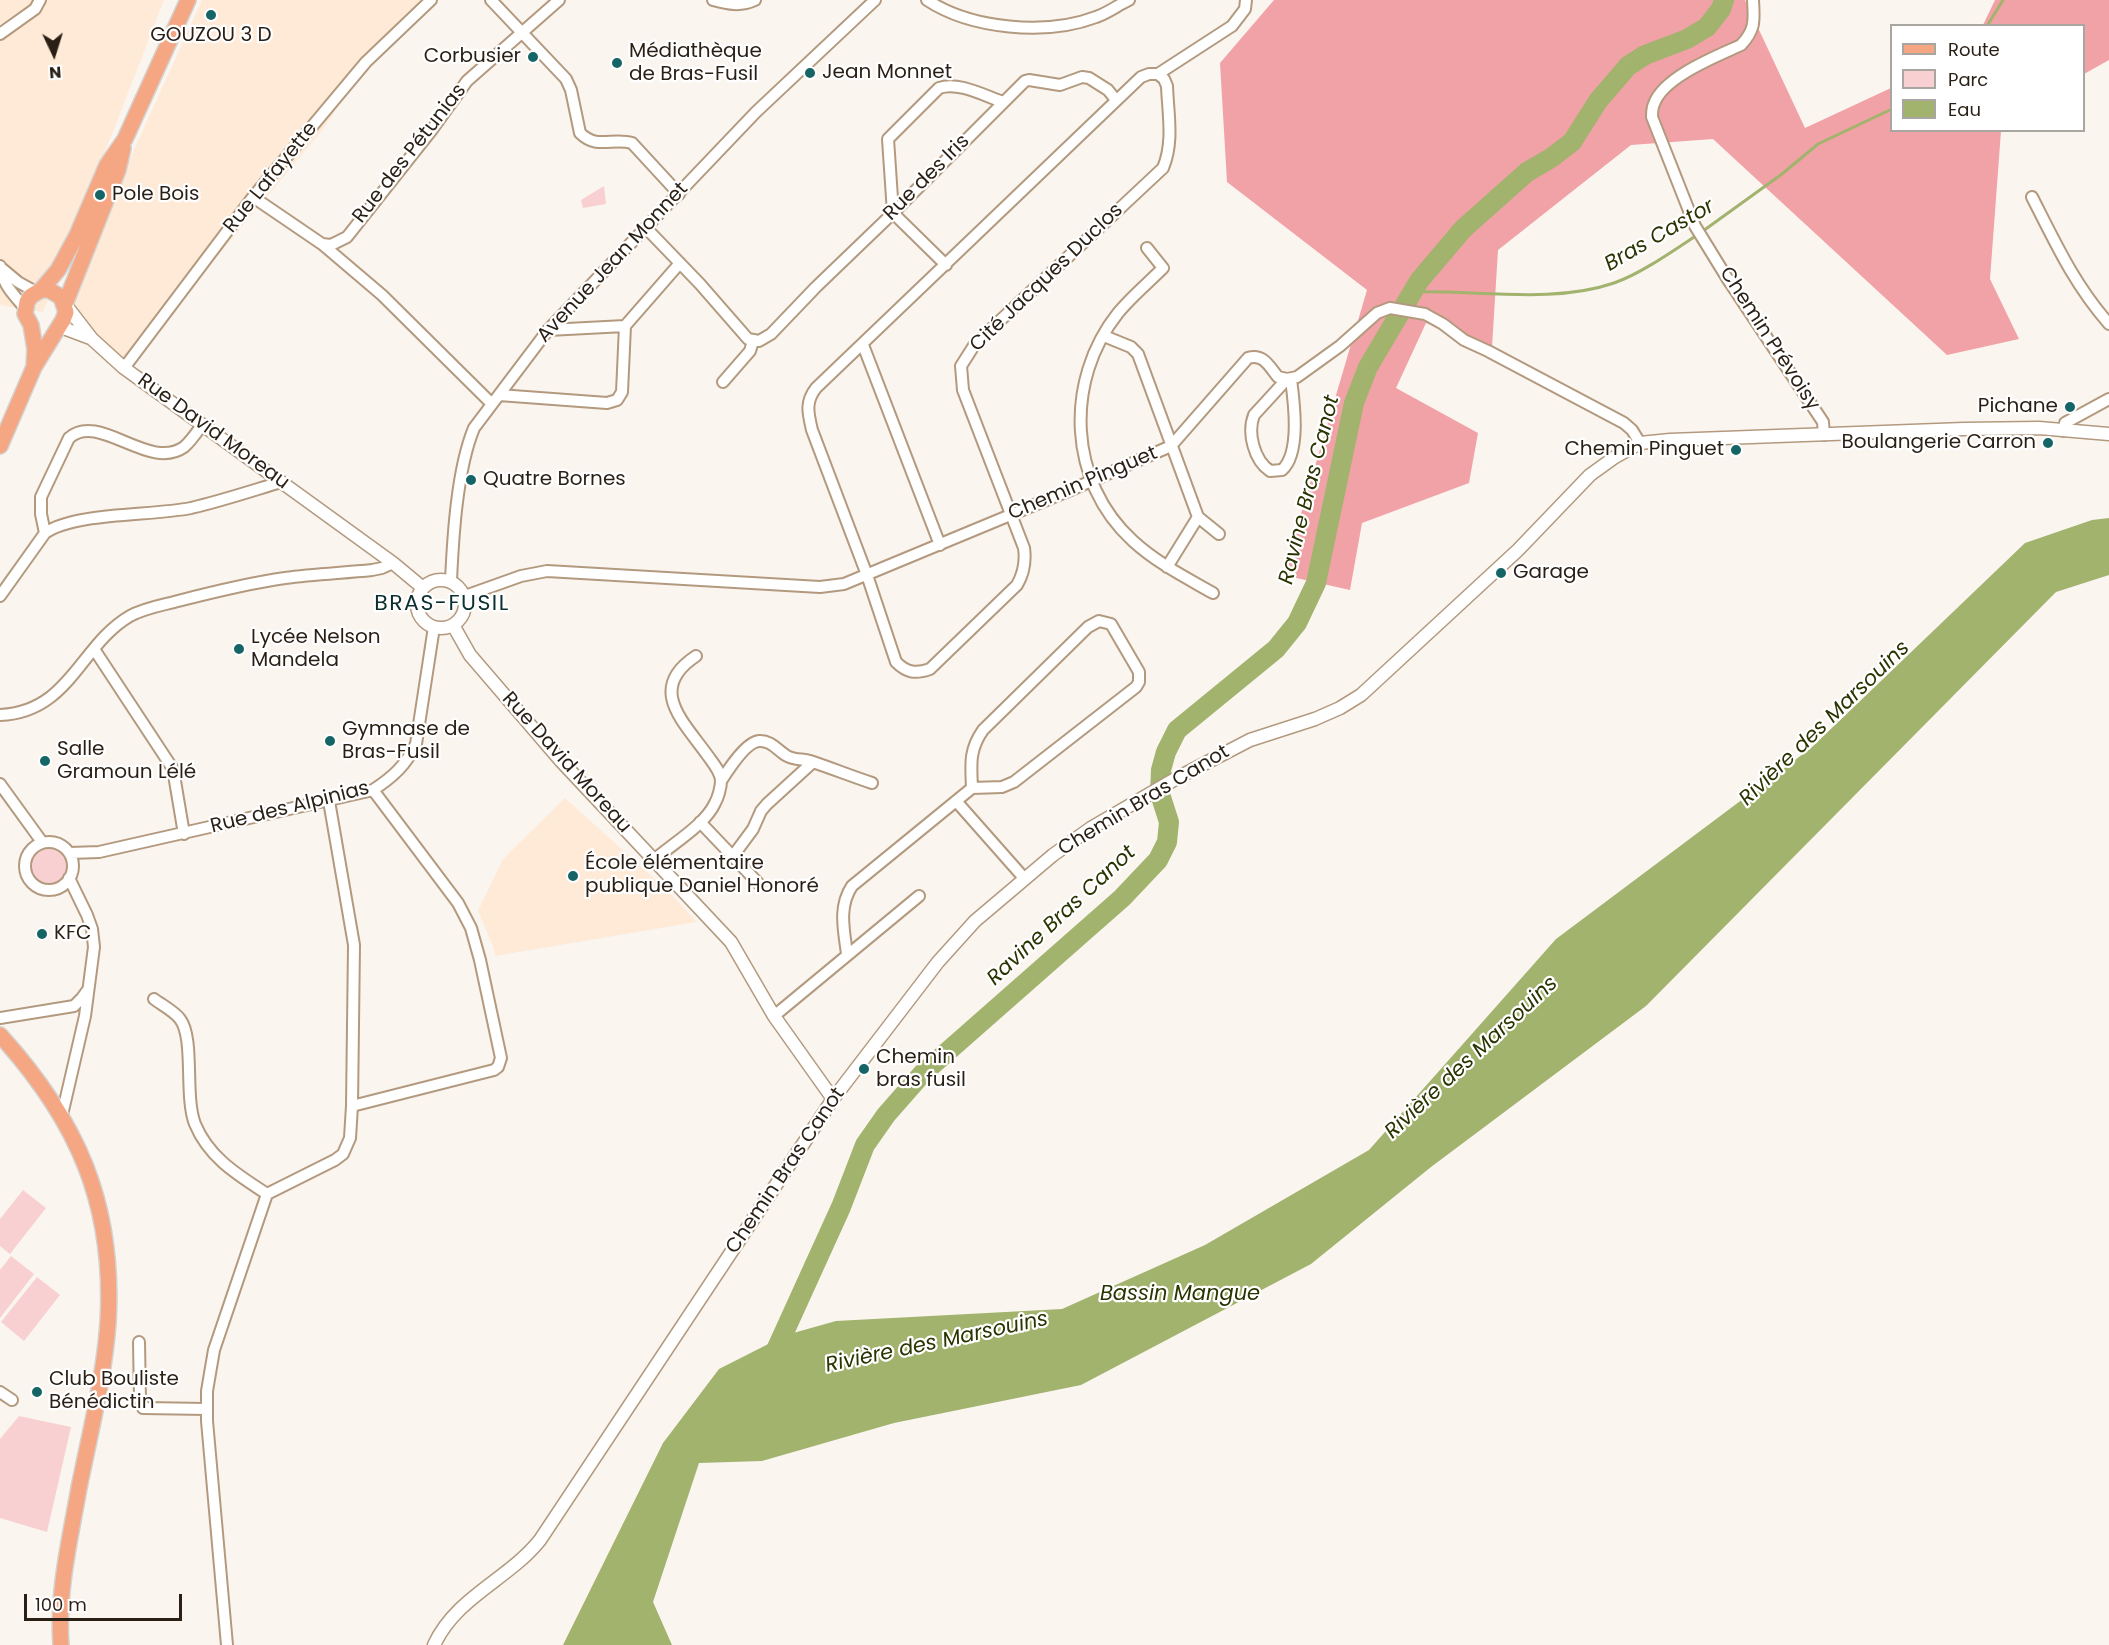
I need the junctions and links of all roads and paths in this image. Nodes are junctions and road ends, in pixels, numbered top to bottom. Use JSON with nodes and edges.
{"nodes":[{"id":1,"x":40,"y":0,"type":"edge"},
{"id":2,"x":188,"y":0,"type":"edge"},
{"id":3,"x":431,"y":0,"type":"edge"},
{"id":4,"x":491,"y":0,"type":"edge"},
{"id":5,"x":559,"y":0,"type":"edge"},
{"id":6,"x":713,"y":0,"type":"edge"},
{"id":7,"x":755,"y":0,"type":"edge"},
{"id":8,"x":875,"y":0,"type":"edge"},
{"id":9,"x":927,"y":0,"type":"edge"},
{"id":10,"x":1129,"y":0,"type":"edge"},
{"id":11,"x":1257,"y":0,"type":"edge"},
{"id":12,"x":1753,"y":0,"type":"edge"},
{"id":13,"x":1113,"y":3,"type":"edge"},
{"id":14,"x":1246,"y":4,"type":"edge"},
{"id":15,"x":521,"y":32,"type":"junction"},
{"id":16,"x":0,"y":34,"type":"edge"},
{"id":17,"x":1158,"y":74,"type":"junction"},
{"id":18,"x":1116,"y":100,"type":"junction"},
{"id":19,"x":1003,"y":102,"type":"junction"},
{"id":20,"x":125,"y":140,"type":"junction"},
{"id":21,"x":679,"y":194,"type":"junction"},
{"id":22,"x":253,"y":197,"type":"junction"},
{"id":23,"x":2032,"y":197,"type":"dead end"},
{"id":24,"x":893,"y":213,"type":"junction"},
{"id":25,"x":646,"y":228,"type":"junction"},
{"id":26,"x":322,"y":244,"type":"junction"},
{"id":27,"x":1148,"y":248,"type":"dead end"},
{"id":28,"x":680,"y":263,"type":"junction"},
{"id":29,"x":946,"y":265,"type":"junction"},
{"id":30,"x":0,"y":266,"type":"edge"},
{"id":31,"x":39,"y":291,"type":"junction"},
{"id":32,"x":65,"y":303,"type":"junction"},
{"id":33,"x":25,"y":308,"type":"junction"},
{"id":34,"x":2109,"y":324,"type":"edge"},
{"id":35,"x":31,"y":325,"type":"junction"},
{"id":36,"x":58,"y":326,"type":"junction"},
{"id":37,"x":625,"y":326,"type":"junction"},
{"id":38,"x":548,"y":330,"type":"junction"},
{"id":39,"x":1104,"y":336,"type":"junction"},
{"id":40,"x":92,"y":339,"type":"junction"},
{"id":41,"x":753,"y":341,"type":"junction"},
{"id":42,"x":863,"y":345,"type":"junction"},
{"id":43,"x":34,"y":367,"type":"junction"},
{"id":44,"x":124,"y":368,"type":"junction"},
{"id":45,"x":1289,"y":379,"type":"junction"},
{"id":46,"x":723,"y":382,"type":"dead end"},
{"id":47,"x":2109,"y":399,"type":"edge"},
{"id":48,"x":495,"y":400,"type":"junction"},
{"id":49,"x":202,"y":425,"type":"junction"},
{"id":50,"x":2064,"y":430,"type":"junction"},
{"id":51,"x":2109,"y":434,"type":"edge"},
{"id":52,"x":1824,"y":435,"type":"junction"},
{"id":53,"x":1640,"y":443,"type":"junction"},
{"id":54,"x":0,"y":446,"type":"edge"},
{"id":55,"x":1171,"y":446,"type":"junction"},
{"id":56,"x":281,"y":482,"type":"junction"},
{"id":57,"x":1091,"y":482,"type":"junction"},
{"id":58,"x":1013,"y":515,"type":"junction"},
{"id":59,"x":1198,"y":517,"type":"junction"},
{"id":60,"x":45,"y":533,"type":"junction"},
{"id":61,"x":1219,"y":534,"type":"dead end"},
{"id":62,"x":940,"y":545,"type":"junction"},
{"id":63,"x":393,"y":563,"type":"junction"},
{"id":64,"x":1167,"y":567,"type":"junction"},
{"id":65,"x":867,"y":575,"type":"junction"},
{"id":66,"x":451,"y":581,"type":"junction"},
{"id":67,"x":423,"y":588,"type":"junction"},
{"id":68,"x":1213,"y":593,"type":"dead end"},
{"id":69,"x":0,"y":596,"type":"edge"},
{"id":70,"x":465,"y":596,"type":"junction"},
{"id":71,"x":453,"y":625,"type":"junction"},
{"id":72,"x":434,"y":627,"type":"junction"},
{"id":73,"x":94,"y":649,"type":"junction"},
{"id":74,"x":696,"y":656,"type":"dead end"},
{"id":75,"x":0,"y":715,"type":"edge"},
{"id":76,"x":813,"y":762,"type":"junction"},
{"id":77,"x":721,"y":781,"type":"junction"},
{"id":78,"x":872,"y":783,"type":"dead end"},
{"id":79,"x":0,"y":784,"type":"edge"},
{"id":80,"x":972,"y":788,"type":"junction"},
{"id":81,"x":374,"y":789,"type":"junction"},
{"id":82,"x":329,"y":801,"type":"junction"},
{"id":83,"x":956,"y":801,"type":"junction"},
{"id":84,"x":700,"y":822,"type":"junction"},
{"id":85,"x":184,"y":834,"type":"junction"},
{"id":86,"x":37,"y":845,"type":"junction"},
{"id":87,"x":99,"y":852,"type":"junction"},
{"id":88,"x":70,"y":853,"type":"junction"},
{"id":89,"x":733,"y":856,"type":"junction"},
{"id":90,"x":654,"y":860,"type":"junction"},
{"id":91,"x":71,"y":874,"type":"junction"},
{"id":92,"x":1024,"y":878,"type":"junction"},
{"id":93,"x":759,"y":884,"type":"dead end"},
{"id":94,"x":57,"y":888,"type":"junction"},
{"id":95,"x":919,"y":896,"type":"dead end"},
{"id":96,"x":81,"y":902,"type":"junction"},
{"id":97,"x":847,"y":954,"type":"junction"},
{"id":98,"x":89,"y":988,"type":"junction"},
{"id":99,"x":154,"y":999,"type":"dead end"},
{"id":100,"x":774,"y":1016,"type":"junction"},
{"id":101,"x":0,"y":1018,"type":"edge"},
{"id":102,"x":0,"y":1035,"type":"edge"},
{"id":103,"x":833,"y":1099,"type":"junction"},
{"id":104,"x":352,"y":1107,"type":"junction"},
{"id":105,"x":62,"y":1115,"type":"junction"},
{"id":106,"x":267,"y":1194,"type":"junction"},
{"id":107,"x":139,"y":1342,"type":"dead end"},
{"id":108,"x":0,"y":1392,"type":"edge"},
{"id":109,"x":12,"y":1400,"type":"dead end"},
{"id":110,"x":207,"y":1409,"type":"junction"},
{"id":111,"x":61,"y":1645,"type":"edge"},
{"id":112,"x":227,"y":1645,"type":"edge"},
{"id":113,"x":434,"y":1645,"type":"edge"}],
"edges":[{"from":1,"to":16,"type":"street"},
{"from":2,"to":20,"type":"main road"},
{"from":3,"to":22,"type":"street","name":"Rue Lafayette"},
{"from":4,"to":15,"type":"street"},
{"from":5,"to":15,"type":"street","name":"Rue des Pétunias"},
{"from":6,"to":7,"type":"street"},
{"from":8,"to":21,"type":"street","name":"Avenue Jean Monnet"},
{"from":9,"to":13,"type":"street"},
{"from":10,"to":13,"type":"street"},
{"from":11,"to":14,"type":"street","name":"Cité Jacques Duclos"},
{"from":12,"to":52,"type":"street","name":"Chemin Prévoisy"},
{"from":14,"to":17,"type":"street","name":"Cité Jacques Duclos"},
{"from":15,"to":21,"type":"street"},
{"from":15,"to":26,"type":"street","name":"Rue des Pétunias"},
{"from":17,"to":18,"type":"street","name":"Cité Jacques Duclos"},
{"from":17,"to":58,"type":"street","name":"Cité Jacques Duclos"},
{"from":18,"to":19,"type":"street","name":"Rue des Iris"},
{"from":18,"to":29,"type":"street","name":"Cité Jacques Duclos"},
{"from":19,"to":24,"type":"street","name":"Rue des Iris"},
{"from":19,"to":24,"type":"street"},
{"from":20,"to":31,"type":"main road"},
{"from":20,"to":32,"type":"main road"},
{"from":21,"to":25,"type":"street","name":"Avenue Jean Monnet"},
{"from":22,"to":26,"type":"street"},
{"from":22,"to":44,"type":"street","name":"Rue Lafayette"},
{"from":23,"to":34,"type":"street"},
{"from":24,"to":29,"type":"street"},
{"from":24,"to":41,"type":"street","name":"Rue des Iris"},
{"from":25,"to":28,"type":"street"},
{"from":25,"to":38,"type":"street","name":"Avenue Jean Monnet"},
{"from":26,"to":48,"type":"street"},
{"from":27,"to":39,"type":"street"},
{"from":28,"to":37,"type":"street"},
{"from":28,"to":41,"type":"street"},
{"from":29,"to":42,"type":"street","name":"Cité Jacques Duclos"},
{"from":30,"to":31,"type":"street"},
{"from":30,"to":33,"type":"street"},
{"from":31,"to":32,"type":"main road"},
{"from":31,"to":33,"type":"main road"},
{"from":32,"to":36,"type":"main road"},
{"from":32,"to":40,"type":"street","name":"Rue David Moreau"},
{"from":33,"to":35,"type":"main road"},
{"from":35,"to":36,"type":"main road"},
{"from":35,"to":43,"type":"main road"},
{"from":36,"to":40,"type":"street","name":"Rue David Moreau"},
{"from":36,"to":43,"type":"main road"},
{"from":37,"to":38,"type":"street"},
{"from":37,"to":48,"type":"street"},
{"from":38,"to":48,"type":"street","name":"Avenue Jean Monnet"},
{"from":39,"to":55,"type":"street"},
{"from":39,"to":57,"type":"street"},
{"from":40,"to":44,"type":"street","name":"Rue David Moreau"},
{"from":41,"to":46,"type":"street","name":"Rue des Iris"},
{"from":42,"to":62,"type":"street"},
{"from":42,"to":65,"type":"street","name":"Cité Jacques Duclos"},
{"from":43,"to":54,"type":"main road"},
{"from":44,"to":49,"type":"street","name":"Rue David Moreau"},
{"from":45,"to":45,"type":"street"},
{"from":45,"to":53,"type":"street"},
{"from":45,"to":55,"type":"street","name":"Chemin Pinguet"},
{"from":47,"to":50,"type":"street"},
{"from":48,"to":66,"type":"street","name":"Avenue Jean Monnet"},
{"from":49,"to":56,"type":"street","name":"Rue David Moreau"},
{"from":49,"to":60,"type":"street"},
{"from":50,"to":51,"type":"street","name":"Chemin Bras Canot"},
{"from":50,"to":52,"type":"street","name":"Chemin Bras Canot"},
{"from":52,"to":53,"type":"street","name":"Chemin Bras Canot"},
{"from":53,"to":92,"type":"street","name":"Chemin Bras Canot"},
{"from":55,"to":57,"type":"street","name":"Chemin Pinguet"},
{"from":55,"to":59,"type":"street"},
{"from":56,"to":60,"type":"street"},
{"from":56,"to":63,"type":"street","name":"Rue David Moreau"},
{"from":57,"to":58,"type":"street","name":"Chemin Pinguet"},
{"from":57,"to":64,"type":"street"},
{"from":58,"to":62,"type":"street","name":"Chemin Pinguet"},
{"from":58,"to":65,"type":"street","name":"Cité Jacques Duclos"},
{"from":59,"to":61,"type":"street"},
{"from":59,"to":64,"type":"street"},
{"from":60,"to":69,"type":"street"},
{"from":62,"to":65,"type":"street","name":"Chemin Pinguet"},
{"from":63,"to":67,"type":"street","name":"Rue David Moreau"},
{"from":63,"to":73,"type":"street"},
{"from":64,"to":68,"type":"street"},
{"from":65,"to":70,"type":"street","name":"Chemin Pinguet"},
{"from":66,"to":67,"type":"street"},
{"from":66,"to":70,"type":"street"},
{"from":67,"to":72,"type":"street"},
{"from":70,"to":71,"type":"street"},
{"from":71,"to":72,"type":"street"},
{"from":71,"to":90,"type":"street","name":"Rue David Moreau"},
{"from":72,"to":81,"type":"street","name":"Rue des Alpinias"},
{"from":73,"to":75,"type":"street"},
{"from":73,"to":85,"type":"street"},
{"from":74,"to":77,"type":"street"},
{"from":76,"to":77,"type":"street"},
{"from":76,"to":78,"type":"street"},
{"from":76,"to":89,"type":"street"},
{"from":77,"to":84,"type":"street"},
{"from":79,"to":86,"type":"street"},
{"from":80,"to":80,"type":"street"},
{"from":80,"to":83,"type":"street"},
{"from":81,"to":82,"type":"street","name":"Rue des Alpinias"},
{"from":81,"to":104,"type":"street"},
{"from":82,"to":85,"type":"street","name":"Rue des Alpinias"},
{"from":82,"to":104,"type":"street"},
{"from":83,"to":92,"type":"street"},
{"from":83,"to":97,"type":"street"},
{"from":84,"to":89,"type":"street"},
{"from":84,"to":90,"type":"street"},
{"from":85,"to":87,"type":"street","name":"Rue des Alpinias"},
{"from":86,"to":88,"type":"street"},
{"from":86,"to":94,"type":"street"},
{"from":87,"to":88,"type":"street","name":"Rue des Alpinias"},
{"from":87,"to":91,"type":"street","name":"Rue des Alpinias"},
{"from":88,"to":91,"type":"street"},
{"from":89,"to":93,"type":"street"},
{"from":90,"to":100,"type":"street","name":"Rue David Moreau"},
{"from":91,"to":94,"type":"street"},
{"from":91,"to":96,"type":"street"},
{"from":92,"to":103,"type":"street","name":"Chemin Bras Canot"},
{"from":94,"to":96,"type":"street"},
{"from":95,"to":97,"type":"street"},
{"from":96,"to":98,"type":"street"},
{"from":97,"to":100,"type":"street"},
{"from":98,"to":101,"type":"street"},
{"from":98,"to":105,"type":"street"},
{"from":99,"to":106,"type":"street"},
{"from":100,"to":103,"type":"street","name":"Rue David Moreau"},
{"from":102,"to":105,"type":"main road"},
{"from":103,"to":113,"type":"street","name":"Chemin Bras Canot"},
{"from":104,"to":106,"type":"street"},
{"from":105,"to":111,"type":"main road"},
{"from":106,"to":110,"type":"street"},
{"from":107,"to":110,"type":"street"},
{"from":108,"to":109,"type":"street"},
{"from":110,"to":112,"type":"street"}]}
